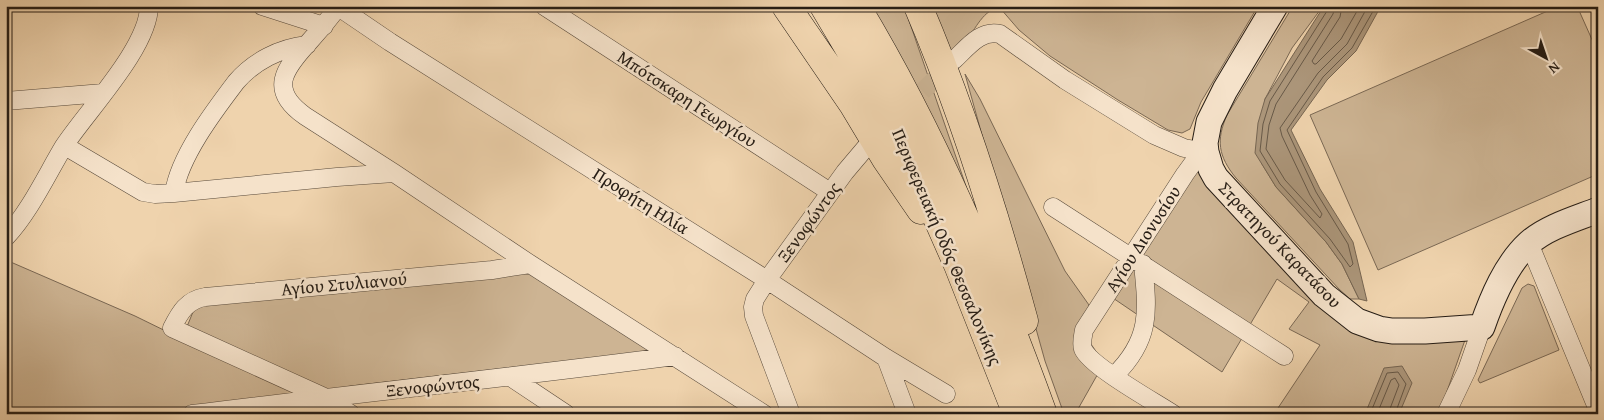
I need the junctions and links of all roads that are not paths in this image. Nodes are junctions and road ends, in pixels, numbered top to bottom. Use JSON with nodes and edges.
{"nodes":[{"id":1,"x":148,"y":6,"type":"edge"},
{"id":2,"x":262,"y":6,"type":"edge"},
{"id":3,"x":544,"y":6,"type":"edge"},
{"id":4,"x":786,"y":6,"type":"edge"},
{"id":5,"x":824,"y":6,"type":"edge"},
{"id":6,"x":856,"y":6,"type":"edge"},
{"id":7,"x":918,"y":6,"type":"edge"},
{"id":8,"x":1275,"y":6,"type":"edge"},
{"id":9,"x":338,"y":7,"type":"edge"},
{"id":10,"x":324,"y":26,"type":"junction"},
{"id":11,"x":306,"y":45,"type":"junction"},
{"id":12,"x":954,"y":60,"type":"tunnel mouth"},
{"id":13,"x":103,"y":93,"type":"junction"},
{"id":14,"x":6,"y":101,"type":"edge"},
{"id":15,"x":65,"y":146,"type":"junction"},
{"id":16,"x":867,"y":146,"type":"dead end"},
{"id":17,"x":1206,"y":152,"type":"junction"},
{"id":18,"x":394,"y":173,"type":"junction"},
{"id":19,"x":830,"y":192,"type":"junction"},
{"id":20,"x":174,"y":193,"type":"junction"},
{"id":21,"x":1053,"y":207,"type":"dead end"},
{"id":22,"x":1598,"y":210,"type":"edge"},
{"id":23,"x":6,"y":237,"type":"edge"},
{"id":24,"x":1530,"y":242,"type":"junction"},
{"id":25,"x":1137,"y":261,"type":"junction"},
{"id":26,"x":530,"y":264,"type":"junction"},
{"id":27,"x":958,"y":265,"type":"junction"},
{"id":28,"x":766,"y":280,"type":"junction"},
{"id":29,"x":1482,"y":327,"type":"junction"},
{"id":30,"x":675,"y":356,"type":"junction"},
{"id":31,"x":1284,"y":356,"type":"dead end"},
{"id":32,"x":886,"y":358,"type":"junction"},
{"id":33,"x":1114,"y":376,"type":"junction"},
{"id":34,"x":512,"y":378,"type":"junction"},
{"id":35,"x":946,"y":394,"type":"dead end"},
{"id":36,"x":324,"y":398,"type":"junction"},
{"id":37,"x":1598,"y":410,"type":"edge"},
{"id":38,"x":192,"y":414,"type":"edge"},
{"id":39,"x":351,"y":414,"type":"edge"},
{"id":40,"x":566,"y":414,"type":"edge"},
{"id":41,"x":764,"y":414,"type":"edge"},
{"id":42,"x":791,"y":414,"type":"edge"},
{"id":43,"x":907,"y":414,"type":"edge"},
{"id":44,"x":1017,"y":414,"type":"edge"},
{"id":45,"x":1043,"y":414,"type":"edge"},
{"id":46,"x":1052,"y":414,"type":"edge"},
{"id":47,"x":1173,"y":414,"type":"edge"},
{"id":48,"x":1446,"y":414,"type":"edge"}],
"edges":[{"from":1,"to":13,"type":"street"},
{"from":2,"to":10,"type":"street"},
{"from":3,"to":19,"type":"street","name":"Μπότσκαρη Γεωργίου"},
{"from":4,"to":27,"type":"highway"},
{"from":5,"to":27,"type":"highway","name":"Περιφερειακή Οδός Θεσσαλονίκης"},
{"from":6,"to":45,"type":"highway","name":"Περιφερειακή Οδός Θεσσαλονίκης"},
{"from":7,"to":46,"type":"highway"},
{"from":8,"to":17,"type":"street"},
{"from":9,"to":10,"type":"street"},
{"from":9,"to":28,"type":"street","name":"Προφήτη Ηλία"},
{"from":10,"to":11,"type":"street"},
{"from":11,"to":18,"type":"street"},
{"from":11,"to":20,"type":"street"},
{"from":12,"to":17,"type":"street"},
{"from":13,"to":14,"type":"street"},
{"from":13,"to":15,"type":"street"},
{"from":15,"to":20,"type":"street"},
{"from":15,"to":23,"type":"street"},
{"from":16,"to":19,"type":"street","name":"Ξενοφώντος"},
{"from":17,"to":25,"type":"street","name":"Αγίου Διονυσίου"},
{"from":17,"to":29,"type":"street","name":"Στρατηγού Καρατάσου"},
{"from":18,"to":20,"type":"street"},
{"from":18,"to":26,"type":"street"},
{"from":19,"to":28,"type":"street","name":"Ξενοφώντος"},
{"from":21,"to":25,"type":"street"},
{"from":22,"to":24,"type":"street"},
{"from":24,"to":29,"type":"street"},
{"from":24,"to":37,"type":"street"},
{"from":25,"to":31,"type":"street"},
{"from":25,"to":33,"type":"street"},
{"from":25,"to":33,"type":"street","name":"Αγίου Διονυσίου"},
{"from":26,"to":30,"type":"street"},
{"from":26,"to":36,"type":"street","name":"Αγίου Στυλιανού"},
{"from":27,"to":44,"type":"highway","name":"Περιφερειακή Οδός Θεσσαλονίκης"},
{"from":28,"to":32,"type":"street","name":"Προφήτη Ηλία"},
{"from":28,"to":42,"type":"street","name":"Ξενοφώντος"},
{"from":29,"to":48,"type":"street"},
{"from":30,"to":34,"type":"street","name":"Ξενοφώντος"},
{"from":30,"to":41,"type":"street"},
{"from":32,"to":35,"type":"street","name":"Προφήτη Ηλία"},
{"from":32,"to":43,"type":"street"},
{"from":33,"to":47,"type":"street"},
{"from":34,"to":36,"type":"street","name":"Ξενοφώντος"},
{"from":34,"to":40,"type":"street"},
{"from":36,"to":38,"type":"street","name":"Ξενοφώντος"},
{"from":36,"to":39,"type":"street"}]}
